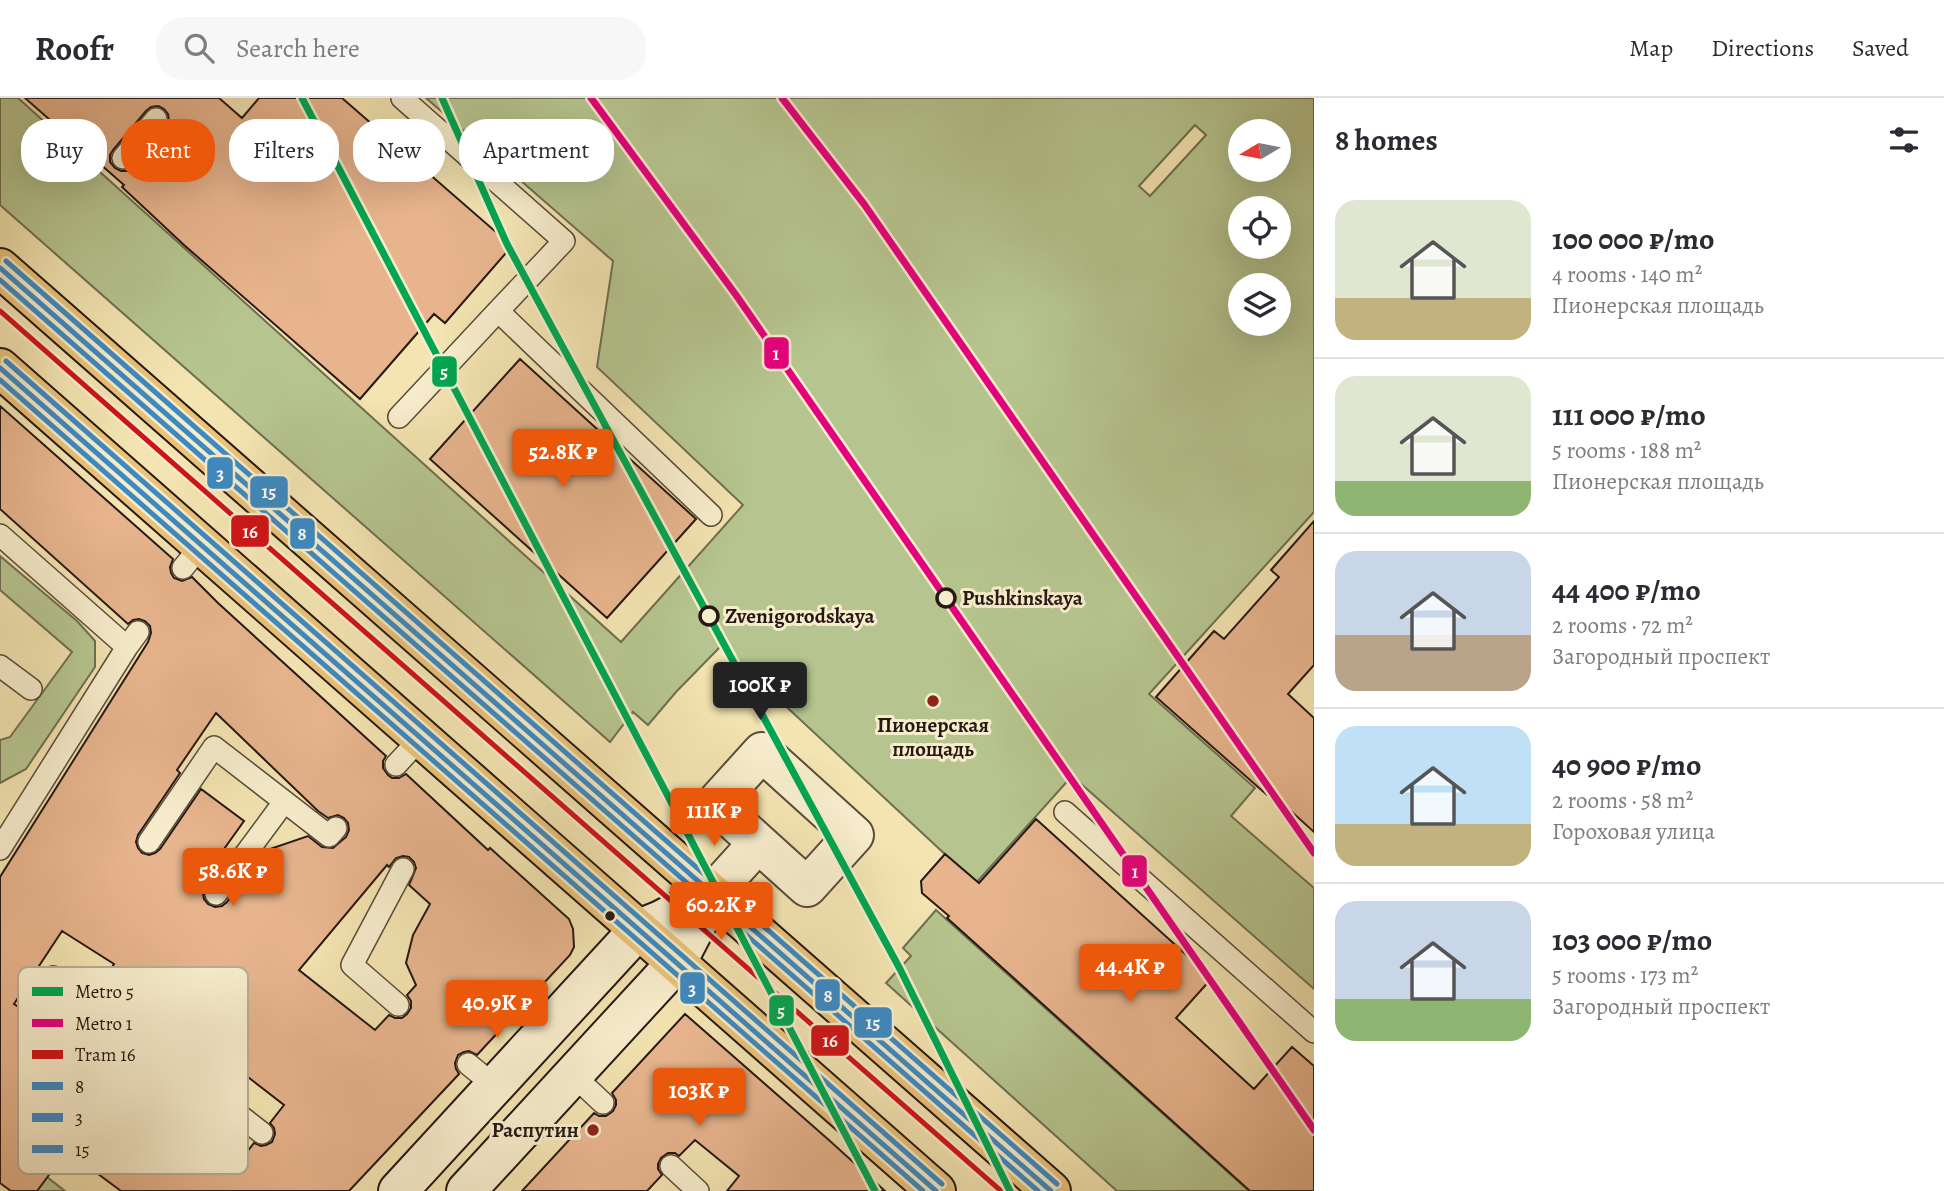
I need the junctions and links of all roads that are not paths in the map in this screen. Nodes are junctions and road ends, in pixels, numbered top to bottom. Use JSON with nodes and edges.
{"nodes":[{"id":1,"x":402,"y":98,"type":"edge"},
{"id":2,"x":0,"y":268,"type":"edge"},
{"id":3,"x":498,"y":312,"type":"junction"},
{"id":4,"x":0,"y":368,"type":"edge"},
{"id":5,"x":399,"y":417,"type":"dead end"},
{"id":6,"x":711,"y":515,"type":"dead end"},
{"id":7,"x":0,"y":535,"type":"edge"},
{"id":8,"x":0,"y":666,"type":"edge"},
{"id":9,"x":31,"y":690,"type":"dead end"},
{"id":10,"x":284,"y":802,"type":"junction"},
{"id":11,"x":1065,"y":812,"type":"dead end"},
{"id":12,"x":336,"y":828,"type":"dead end"},
{"id":13,"x":149,"y":842,"type":"dead end"},
{"id":14,"x":758,"y":843,"type":"dead end"},
{"id":15,"x":0,"y":849,"type":"edge"},
{"id":16,"x":403,"y":869,"type":"dead end"},
{"id":17,"x":713,"y":893,"type":"junction"},
{"id":18,"x":216,"y":894,"type":"dead end"},
{"id":19,"x":639,"y":929,"type":"junction"},
{"id":20,"x":677,"y":962,"type":"junction"},
{"id":21,"x":398,"y":1004,"type":"dead end"},
{"id":22,"x":1314,"y":1032,"type":"edge"},
{"id":23,"x":573,"y":1075,"type":"junction"},
{"id":24,"x":603,"y":1103,"type":"dead end"},
{"id":25,"x":248,"y":1122,"type":"edge"},
{"id":26,"x":262,"y":1133,"type":"dead end"},
{"id":27,"x":670,"y":1166,"type":"dead end"},
{"id":28,"x":398,"y":1191,"type":"edge"},
{"id":29,"x":467,"y":1191,"type":"edge"},
{"id":30,"x":698,"y":1191,"type":"edge"},
{"id":31,"x":936,"y":1191,"type":"edge"},
{"id":32,"x":1051,"y":1191,"type":"edge"}],
"edges":[{"from":1,"to":3,"type":"lane"},
{"from":2,"to":17,"type":"main road"},
{"from":3,"to":5,"type":"lane"},
{"from":3,"to":6,"type":"lane"},
{"from":4,"to":19,"type":"main road"},
{"from":7,"to":15,"type":"lane"},
{"from":8,"to":9,"type":"lane"},
{"from":10,"to":12,"type":"lane"},
{"from":10,"to":13,"type":"lane"},
{"from":10,"to":18,"type":"lane"},
{"from":11,"to":22,"type":"lane"},
{"from":14,"to":17,"type":"main road"},
{"from":16,"to":21,"type":"lane"},
{"from":17,"to":19,"type":"main road"},
{"from":17,"to":20,"type":"main road"},
{"from":17,"to":32,"type":"main road"},
{"from":19,"to":20,"type":"main road"},
{"from":19,"to":28,"type":"main road"},
{"from":20,"to":23,"type":"main road"},
{"from":20,"to":31,"type":"main road"},
{"from":23,"to":24,"type":"lane"},
{"from":23,"to":29,"type":"main road"},
{"from":25,"to":26,"type":"lane"},
{"from":27,"to":30,"type":"lane"}]}
